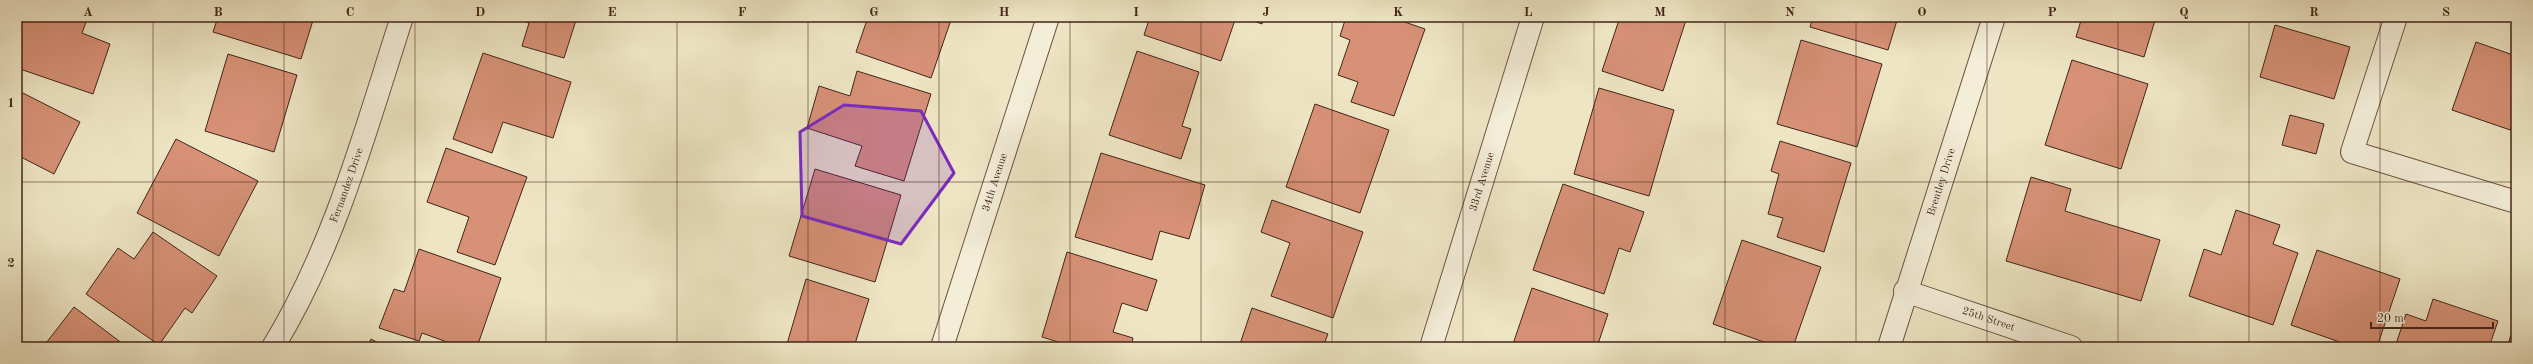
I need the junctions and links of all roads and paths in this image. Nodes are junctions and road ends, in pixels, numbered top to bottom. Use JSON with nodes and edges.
{"nodes":[{"id":1,"x":402,"y":17,"type":"edge"},
{"id":2,"x":1048,"y":17,"type":"edge"},
{"id":3,"x":1533,"y":17,"type":"edge"},
{"id":4,"x":1994,"y":17,"type":"edge"},
{"id":5,"x":2396,"y":17,"type":"edge"},
{"id":6,"x":2516,"y":202,"type":"edge"},
{"id":7,"x":1905,"y":291,"type":"junction"},
{"id":8,"x":273,"y":347,"type":"edge"},
{"id":9,"x":942,"y":347,"type":"edge"},
{"id":10,"x":1431,"y":347,"type":"edge"},
{"id":11,"x":1889,"y":347,"type":"edge"},
{"id":12,"x":2071,"y":347,"type":"edge"}],
"edges":[{"from":1,"to":8,"type":"street","name":"Fernandez Drive"},
{"from":2,"to":9,"type":"street","name":"34th Avenue"},
{"from":3,"to":10,"type":"street","name":"33rd Avenue"},
{"from":4,"to":7,"type":"street","name":"Brentley Drive"},
{"from":5,"to":6,"type":"street"},
{"from":7,"to":11,"type":"street","name":"Brentley Drive"},
{"from":7,"to":12,"type":"street","name":"25th Street"}]}
